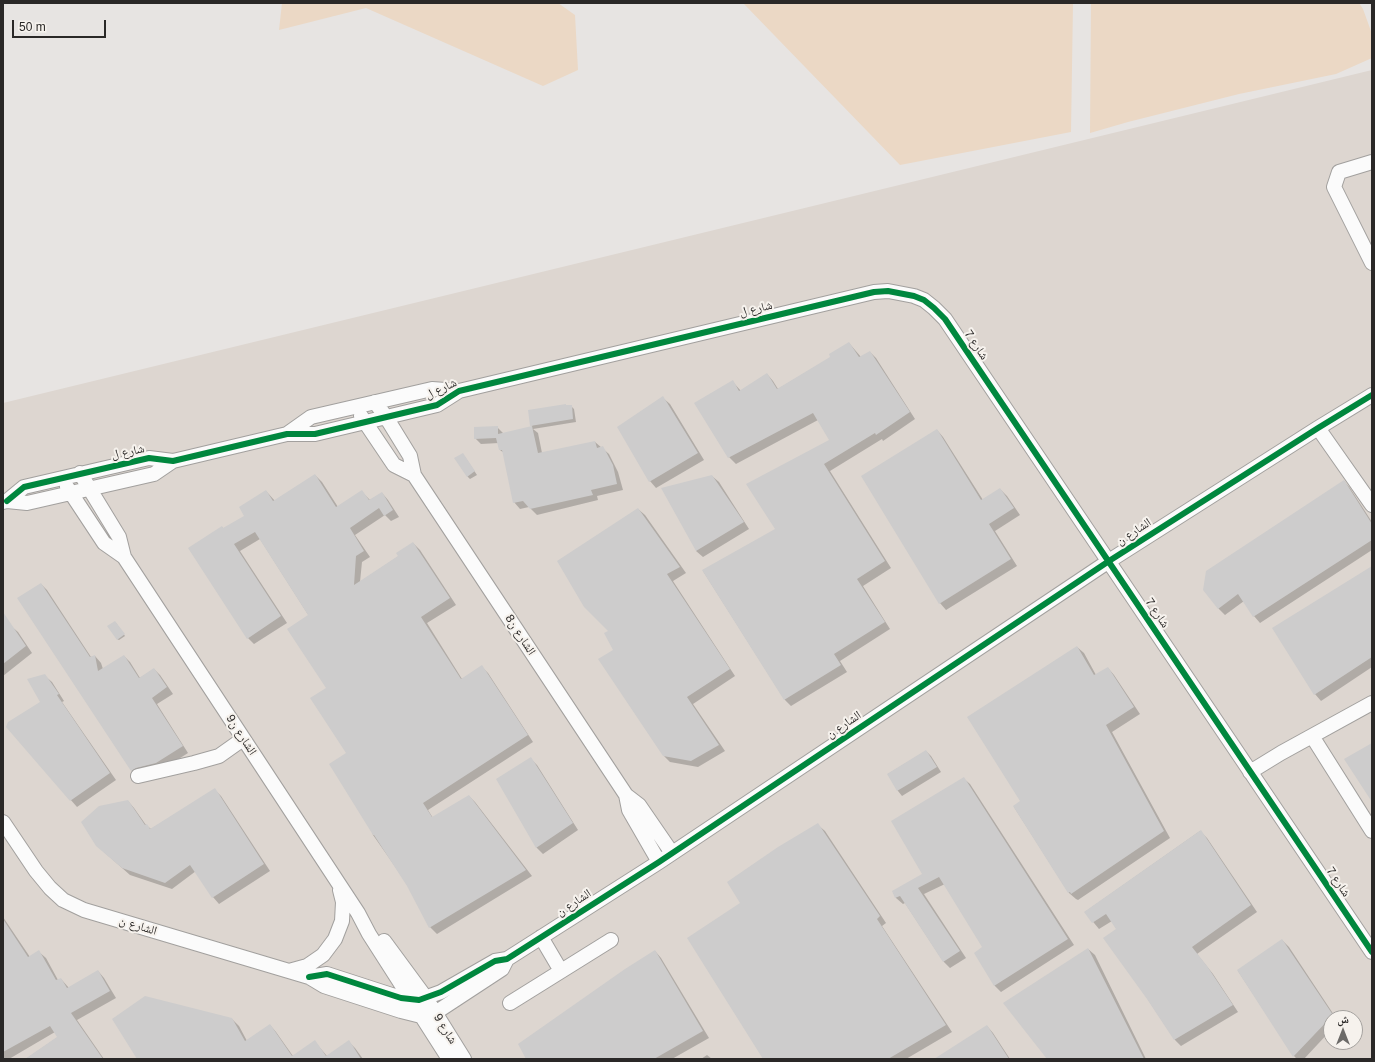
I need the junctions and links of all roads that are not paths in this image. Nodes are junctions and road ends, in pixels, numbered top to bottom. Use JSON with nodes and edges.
{"nodes":[{"id":1,"x":1372,"y":162,"type":"edge"},
{"id":2,"x":1372,"y":263,"type":"edge"},
{"id":3,"x":914,"y":296,"type":"joint"},
{"id":4,"x":459,"y":391,"type":"junction"},
{"id":5,"x":1372,"y":395,"type":"edge"},
{"id":6,"x":375,"y":402,"type":"junction"},
{"id":7,"x":355,"y":407,"type":"junction"},
{"id":8,"x":386,"y":417,"type":"junction"},
{"id":9,"x":364,"y":422,"type":"junction"},
{"id":10,"x":1318,"y":428,"type":"junction"},
{"id":11,"x":287,"y":434,"type":"junction"},
{"id":12,"x":173,"y":461,"type":"junction"},
{"id":13,"x":80,"y":474,"type":"junction"},
{"id":14,"x":414,"y":475,"type":"junction"},
{"id":15,"x":62,"y":478,"type":"junction"},
{"id":16,"x":90,"y":488,"type":"junction"},
{"id":17,"x":71,"y":493,"type":"junction"},
{"id":18,"x":5,"y":502,"type":"edge"},
{"id":19,"x":1372,"y":505,"type":"edge"},
{"id":20,"x":124,"y":557,"type":"junction"},
{"id":21,"x":1109,"y":561,"type":"junction"},
{"id":22,"x":1372,"y":703,"type":"edge"},
{"id":23,"x":1312,"y":736,"type":"junction"},
{"id":24,"x":243,"y":739,"type":"junction"},
{"id":25,"x":1250,"y":772,"type":"junction"},
{"id":26,"x":138,"y":776,"type":"dead end"},
{"id":27,"x":626,"y":795,"type":"junction"},
{"id":28,"x":3,"y":822,"type":"edge"},
{"id":29,"x":1372,"y":831,"type":"edge"},
{"id":30,"x":672,"y":853,"type":"junction"},
{"id":31,"x":659,"y":862,"type":"junction"},
{"id":32,"x":338,"y":883,"type":"junction"},
{"id":33,"x":358,"y":913,"type":"junction"},
{"id":34,"x":541,"y":937,"type":"junction"},
{"id":35,"x":611,"y":940,"type":"dead end"},
{"id":36,"x":1372,"y":952,"type":"edge"},
{"id":37,"x":507,"y":959,"type":"junction"},
{"id":38,"x":288,"y":971,"type":"junction"},
{"id":39,"x":561,"y":971,"type":"junction"},
{"id":40,"x":310,"y":977,"type":"junction"},
{"id":41,"x":426,"y":998,"type":"junction"},
{"id":42,"x":411,"y":1000,"type":"junction"},
{"id":43,"x":510,"y":1003,"type":"dead end"},
{"id":44,"x":435,"y":1014,"type":"junction"},
{"id":45,"x":422,"y":1016,"type":"junction"},
{"id":46,"x":449,"y":1059,"type":"edge"},
{"id":47,"x":464,"y":1059,"type":"edge"}],
"edges":[{"from":1,"to":2,"type":"street"},
{"from":3,"to":4,"type":"street","name":"شارع ل"},
{"from":3,"to":21,"type":"street","name":"شارع 7"},
{"from":4,"to":6,"type":"street","name":"شارع ل"},
{"from":4,"to":8,"type":"street","name":"شارع ل"},
{"from":5,"to":10,"type":"street","name":"الشارع ن"},
{"from":6,"to":7,"type":"street","name":"شارع ل"},
{"from":6,"to":8,"type":"street","name":"الشارع ن8"},
{"from":7,"to":9,"type":"street","name":"الشارع ن8"},
{"from":7,"to":11,"type":"street","name":"شارع ل"},
{"from":8,"to":9,"type":"street","name":"شارع ل"},
{"from":8,"to":14,"type":"street","name":"الشارع ن8"},
{"from":9,"to":11,"type":"street","name":"شارع ل"},
{"from":9,"to":14,"type":"street","name":"الشارع ن8"},
{"from":10,"to":19,"type":"street"},
{"from":10,"to":21,"type":"street","name":"الشارع ن"},
{"from":11,"to":12,"type":"street","name":"شارع ل"},
{"from":12,"to":13,"type":"street","name":"شارع ل"},
{"from":12,"to":16,"type":"street","name":"شارع ل"},
{"from":13,"to":15,"type":"street","name":"شارع ل"},
{"from":13,"to":16,"type":"street","name":"الشارع ن9"},
{"from":14,"to":27,"type":"street","name":"الشارع ن8"},
{"from":15,"to":17,"type":"street","name":"الشارع ن9"},
{"from":15,"to":18,"type":"street","name":"شارع ل"},
{"from":16,"to":17,"type":"street","name":"شارع ل"},
{"from":16,"to":20,"type":"street","name":"الشارع ن9"},
{"from":17,"to":18,"type":"street","name":"شارع ل"},
{"from":17,"to":20,"type":"street","name":"الشارع ن9"},
{"from":20,"to":24,"type":"street","name":"الشارع ن9"},
{"from":21,"to":25,"type":"street","name":"شارع 7"},
{"from":21,"to":30,"type":"street","name":"الشارع ن"},
{"from":22,"to":23,"type":"street"},
{"from":23,"to":25,"type":"street"},
{"from":23,"to":29,"type":"street"},
{"from":24,"to":26,"type":"street"},
{"from":24,"to":32,"type":"street","name":"الشارع ن9"},
{"from":25,"to":36,"type":"street","name":"شارع 7"},
{"from":27,"to":30,"type":"street","name":"الشارع ن8"},
{"from":27,"to":31,"type":"street","name":"الشارع ن8"},
{"from":28,"to":38,"type":"street","name":"الشارع ن"},
{"from":30,"to":31,"type":"street","name":"الشارع ن"},
{"from":31,"to":34,"type":"street","name":"الشارع ن"},
{"from":32,"to":33,"type":"street","name":"الشارع ن9"},
{"from":32,"to":38,"type":"street"},
{"from":33,"to":41,"type":"street","name":"الشارع ن9"},
{"from":33,"to":42,"type":"street","name":"الشارع ن9"},
{"from":34,"to":37,"type":"street","name":"الشارع ن"},
{"from":34,"to":39,"type":"street"},
{"from":35,"to":39,"type":"street"},
{"from":37,"to":41,"type":"street","name":"الشارع ن"},
{"from":37,"to":44,"type":"street","name":"الشارع ن"},
{"from":38,"to":40,"type":"street","name":"الشارع ن"},
{"from":39,"to":43,"type":"street"},
{"from":40,"to":42,"type":"street","name":"الشارع ن"},
{"from":40,"to":45,"type":"street","name":"الشارع ن"},
{"from":41,"to":42,"type":"street","name":"الشارع ن"},
{"from":41,"to":44,"type":"street","name":"شارع 9"},
{"from":42,"to":45,"type":"street","name":"شارع 9"},
{"from":44,"to":45,"type":"street","name":"الشارع ن"},
{"from":44,"to":47,"type":"street","name":"شارع 9"},
{"from":45,"to":46,"type":"street","name":"شارع 9"}]}
